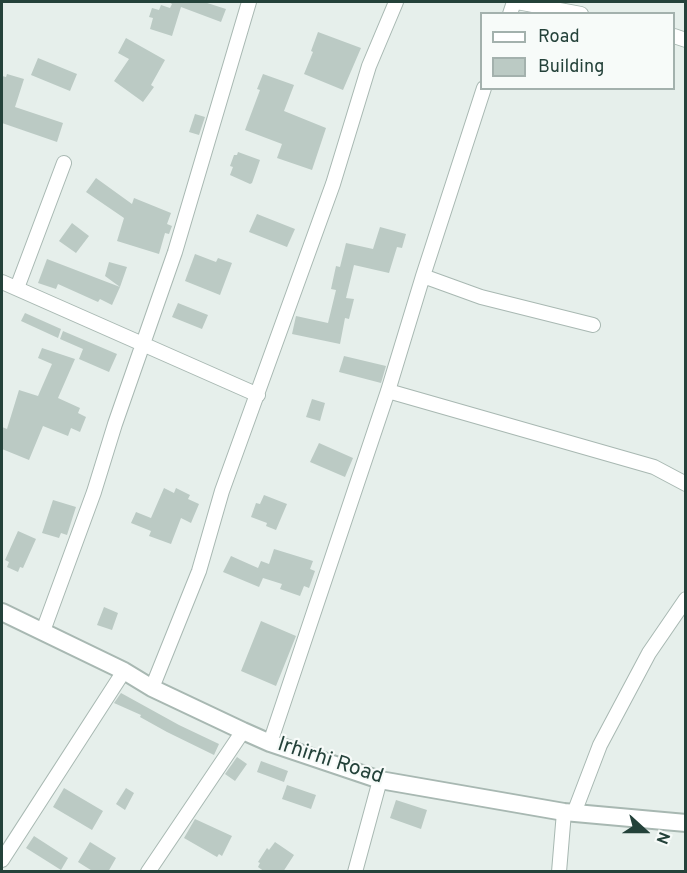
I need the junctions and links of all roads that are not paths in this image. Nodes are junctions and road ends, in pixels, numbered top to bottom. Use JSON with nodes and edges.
{"nodes":[{"id":1,"x":249,"y":2,"type":"edge"},
{"id":2,"x":396,"y":2,"type":"edge"},
{"id":3,"x":515,"y":2,"type":"edge"},
{"id":4,"x":571,"y":12,"type":"edge"},
{"id":5,"x":483,"y":90,"type":"edge"},
{"id":6,"x":64,"y":163,"type":"dead end"},
{"id":7,"x":423,"y":276,"type":"junction"},
{"id":8,"x":2,"y":282,"type":"edge"},
{"id":9,"x":17,"y":288,"type":"junction"},
{"id":10,"x":593,"y":325,"type":"dead end"},
{"id":11,"x":143,"y":343,"type":"junction"},
{"id":12,"x":388,"y":391,"type":"junction"},
{"id":13,"x":258,"y":395,"type":"junction"},
{"id":14,"x":686,"y":484,"type":"edge"},
{"id":15,"x":686,"y":599,"type":"edge"},
{"id":16,"x":2,"y":612,"type":"edge"},
{"id":17,"x":43,"y":631,"type":"junction"},
{"id":18,"x":124,"y":671,"type":"junction"},
{"id":19,"x":152,"y":688,"type":"junction"},
{"id":20,"x":243,"y":731,"type":"junction"},
{"id":21,"x":270,"y":743,"type":"junction"},
{"id":22,"x":380,"y":780,"type":"junction"},
{"id":23,"x":569,"y":813,"type":"junction"},
{"id":24,"x":686,"y":823,"type":"edge"},
{"id":25,"x":2,"y":860,"type":"edge"},
{"id":26,"x":148,"y":872,"type":"edge"},
{"id":27,"x":355,"y":872,"type":"edge"},
{"id":28,"x":559,"y":872,"type":"edge"}],
"edges":[{"from":1,"to":11,"type":"street"},
{"from":2,"to":13,"type":"street"},
{"from":3,"to":4,"type":"street"},
{"from":5,"to":7,"type":"street"},
{"from":6,"to":9,"type":"street"},
{"from":7,"to":10,"type":"street"},
{"from":7,"to":12,"type":"street"},
{"from":8,"to":9,"type":"street"},
{"from":9,"to":11,"type":"street"},
{"from":11,"to":13,"type":"street"},
{"from":11,"to":17,"type":"street"},
{"from":12,"to":14,"type":"street"},
{"from":12,"to":21,"type":"street"},
{"from":13,"to":19,"type":"street"},
{"from":15,"to":23,"type":"street"},
{"from":16,"to":17,"type":"street","name":"Irhirhi Road"},
{"from":17,"to":18,"type":"street","name":"Irhirhi Road"},
{"from":18,"to":19,"type":"street","name":"Irhirhi Road"},
{"from":18,"to":25,"type":"street"},
{"from":19,"to":20,"type":"street","name":"Irhirhi Road"},
{"from":20,"to":21,"type":"street","name":"Irhirhi Road"},
{"from":20,"to":26,"type":"street"},
{"from":21,"to":22,"type":"street","name":"Irhirhi Road"},
{"from":22,"to":23,"type":"street","name":"Irhirhi Road"},
{"from":22,"to":27,"type":"street"},
{"from":23,"to":24,"type":"street","name":"Irhirhi Road"},
{"from":23,"to":28,"type":"street"}]}
